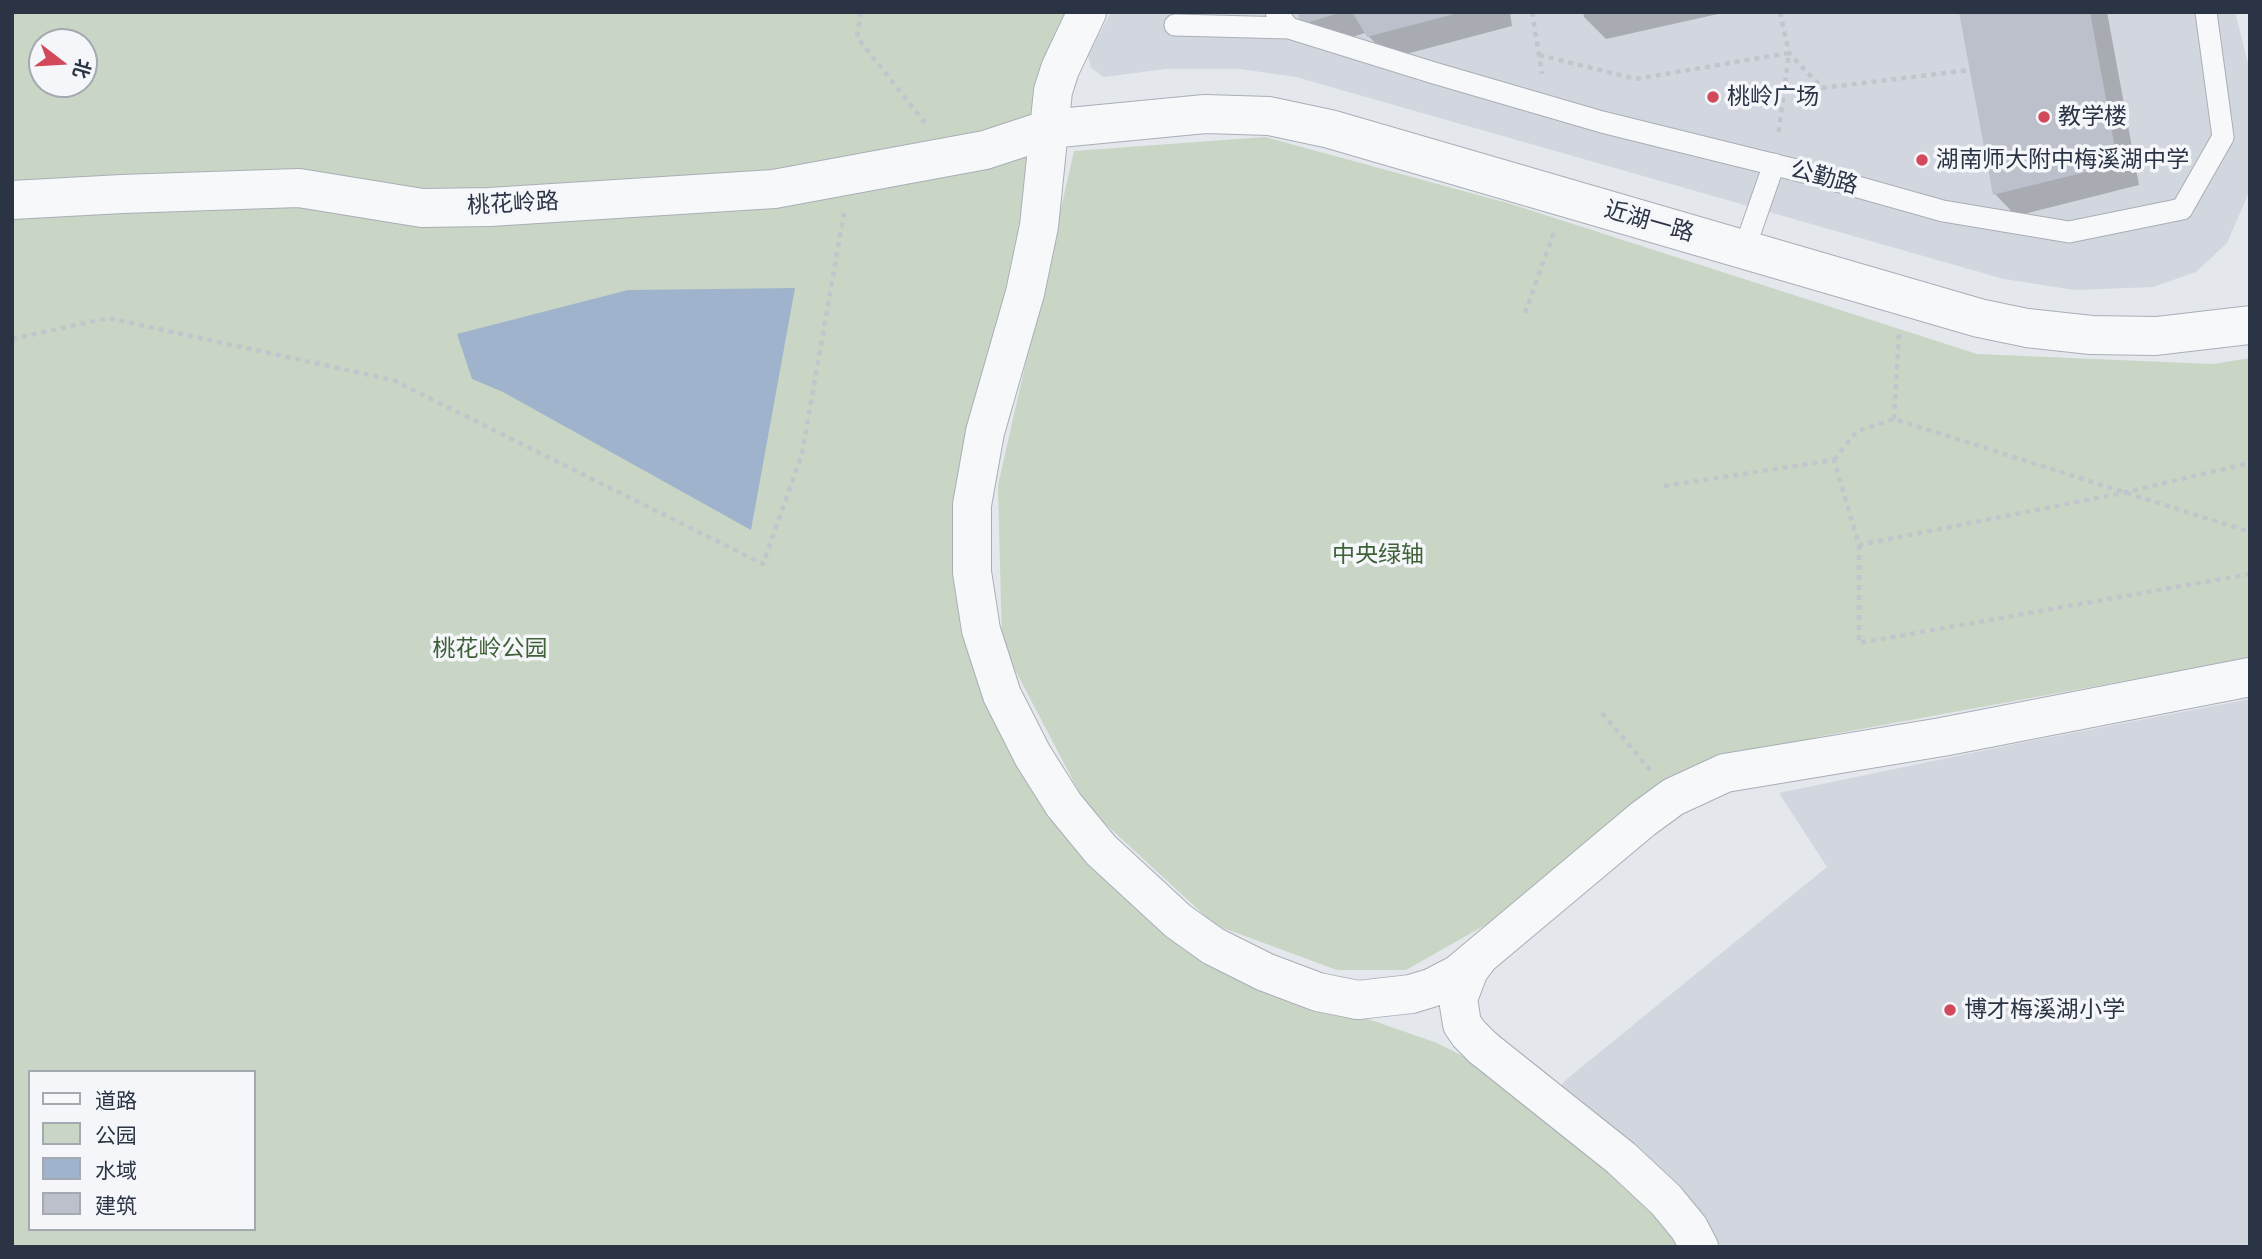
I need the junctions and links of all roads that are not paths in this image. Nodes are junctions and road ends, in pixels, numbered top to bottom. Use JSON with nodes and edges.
{"nodes":[{"id":1,"x":1087,"y":12,"type":"edge"},
{"id":2,"x":2206,"y":12,"type":"edge"},
{"id":3,"x":1283,"y":20,"type":"edge"},
{"id":4,"x":1175,"y":25,"type":"dead end"},
{"id":5,"x":1049,"y":123,"type":"junction"},
{"id":6,"x":1774,"y":164,"type":"junction"},
{"id":7,"x":12,"y":200,"type":"edge"},
{"id":8,"x":1747,"y":243,"type":"junction"},
{"id":9,"x":2250,"y":303,"type":"edge"},
{"id":10,"x":2250,"y":325,"type":"edge"},
{"id":11,"x":2250,"y":677,"type":"edge"},
{"id":12,"x":1479,"y":957,"type":"junction"},
{"id":13,"x":1699,"y":1247,"type":"edge"}],
"edges":[{"from":1,"to":5,"type":"street"},
{"from":2,"to":6,"type":"lane","name":"公勤路"},
{"from":3,"to":4,"type":"lane","name":"公勤路"},
{"from":3,"to":6,"type":"lane","name":"公勤路"},
{"from":5,"to":7,"type":"street","name":"桃花岭路"},
{"from":5,"to":8,"type":"street","name":"近湖一路"},
{"from":5,"to":8,"type":"street","name":"近湖一路"},
{"from":5,"to":12,"type":"street"},
{"from":6,"to":8,"type":"lane"},
{"from":8,"to":9,"type":"street","name":"近湖一路"},
{"from":8,"to":10,"type":"street","name":"近湖一路"},
{"from":11,"to":12,"type":"street"},
{"from":12,"to":13,"type":"street"}]}
